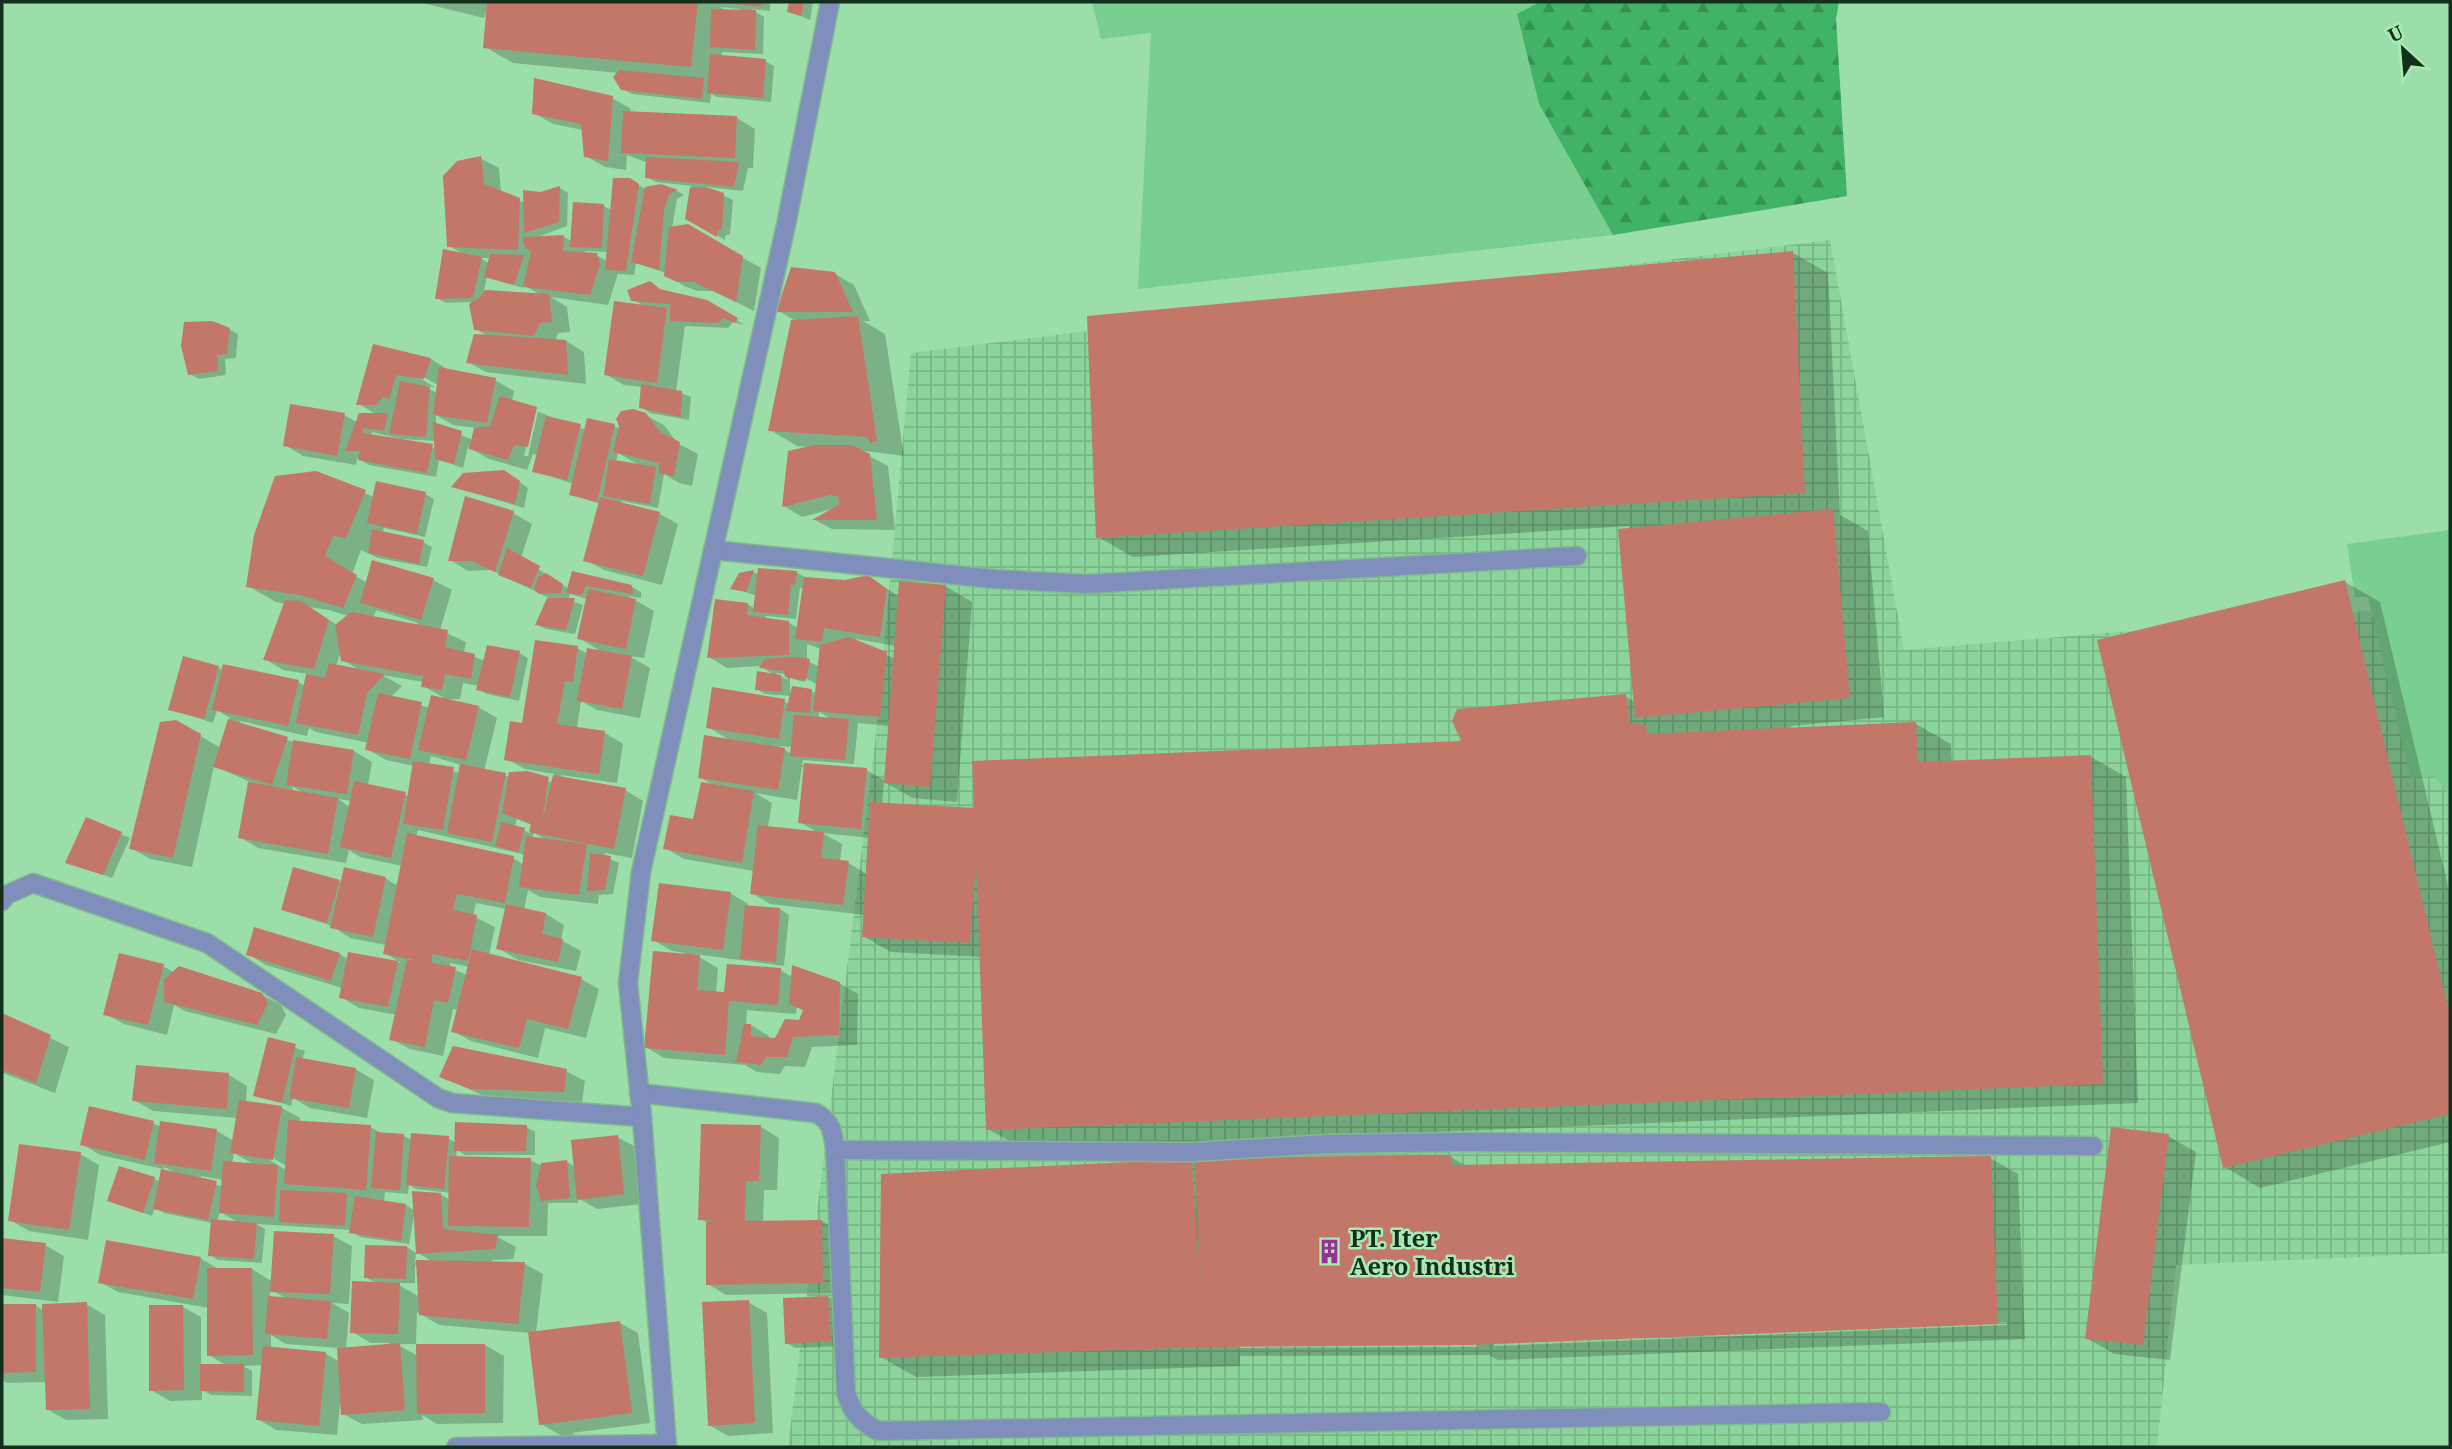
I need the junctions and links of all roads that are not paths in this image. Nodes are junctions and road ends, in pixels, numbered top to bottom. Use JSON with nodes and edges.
{"nodes":[{"id":1,"x":830,"y":2,"type":"edge"},
{"id":2,"x":713,"y":550,"type":"junction"},
{"id":3,"x":1577,"y":556,"type":"dead end"},
{"id":4,"x":2,"y":901,"type":"edge"},
{"id":5,"x":639,"y":1093,"type":"junction"},
{"id":6,"x":642,"y":1117,"type":"junction"},
{"id":7,"x":2093,"y":1146,"type":"dead end"},
{"id":8,"x":835,"y":1150,"type":"junction"},
{"id":9,"x":1881,"y":1412,"type":"dead end"},
{"id":10,"x":942,"y":1439,"type":"edge"},
{"id":11,"x":667,"y":1446,"type":"edge"},
{"id":12,"x":456,"y":1447,"type":"edge"}],
"edges":[{"from":1,"to":2,"type":"street"},
{"from":2,"to":3,"type":"street"},
{"from":2,"to":5,"type":"street"},
{"from":4,"to":6,"type":"street"},
{"from":5,"to":6,"type":"street"},
{"from":5,"to":8,"type":"street"},
{"from":6,"to":11,"type":"street"},
{"from":7,"to":8,"type":"street"},
{"from":8,"to":10,"type":"street"},
{"from":9,"to":10,"type":"street"},
{"from":11,"to":12,"type":"street"}]}
